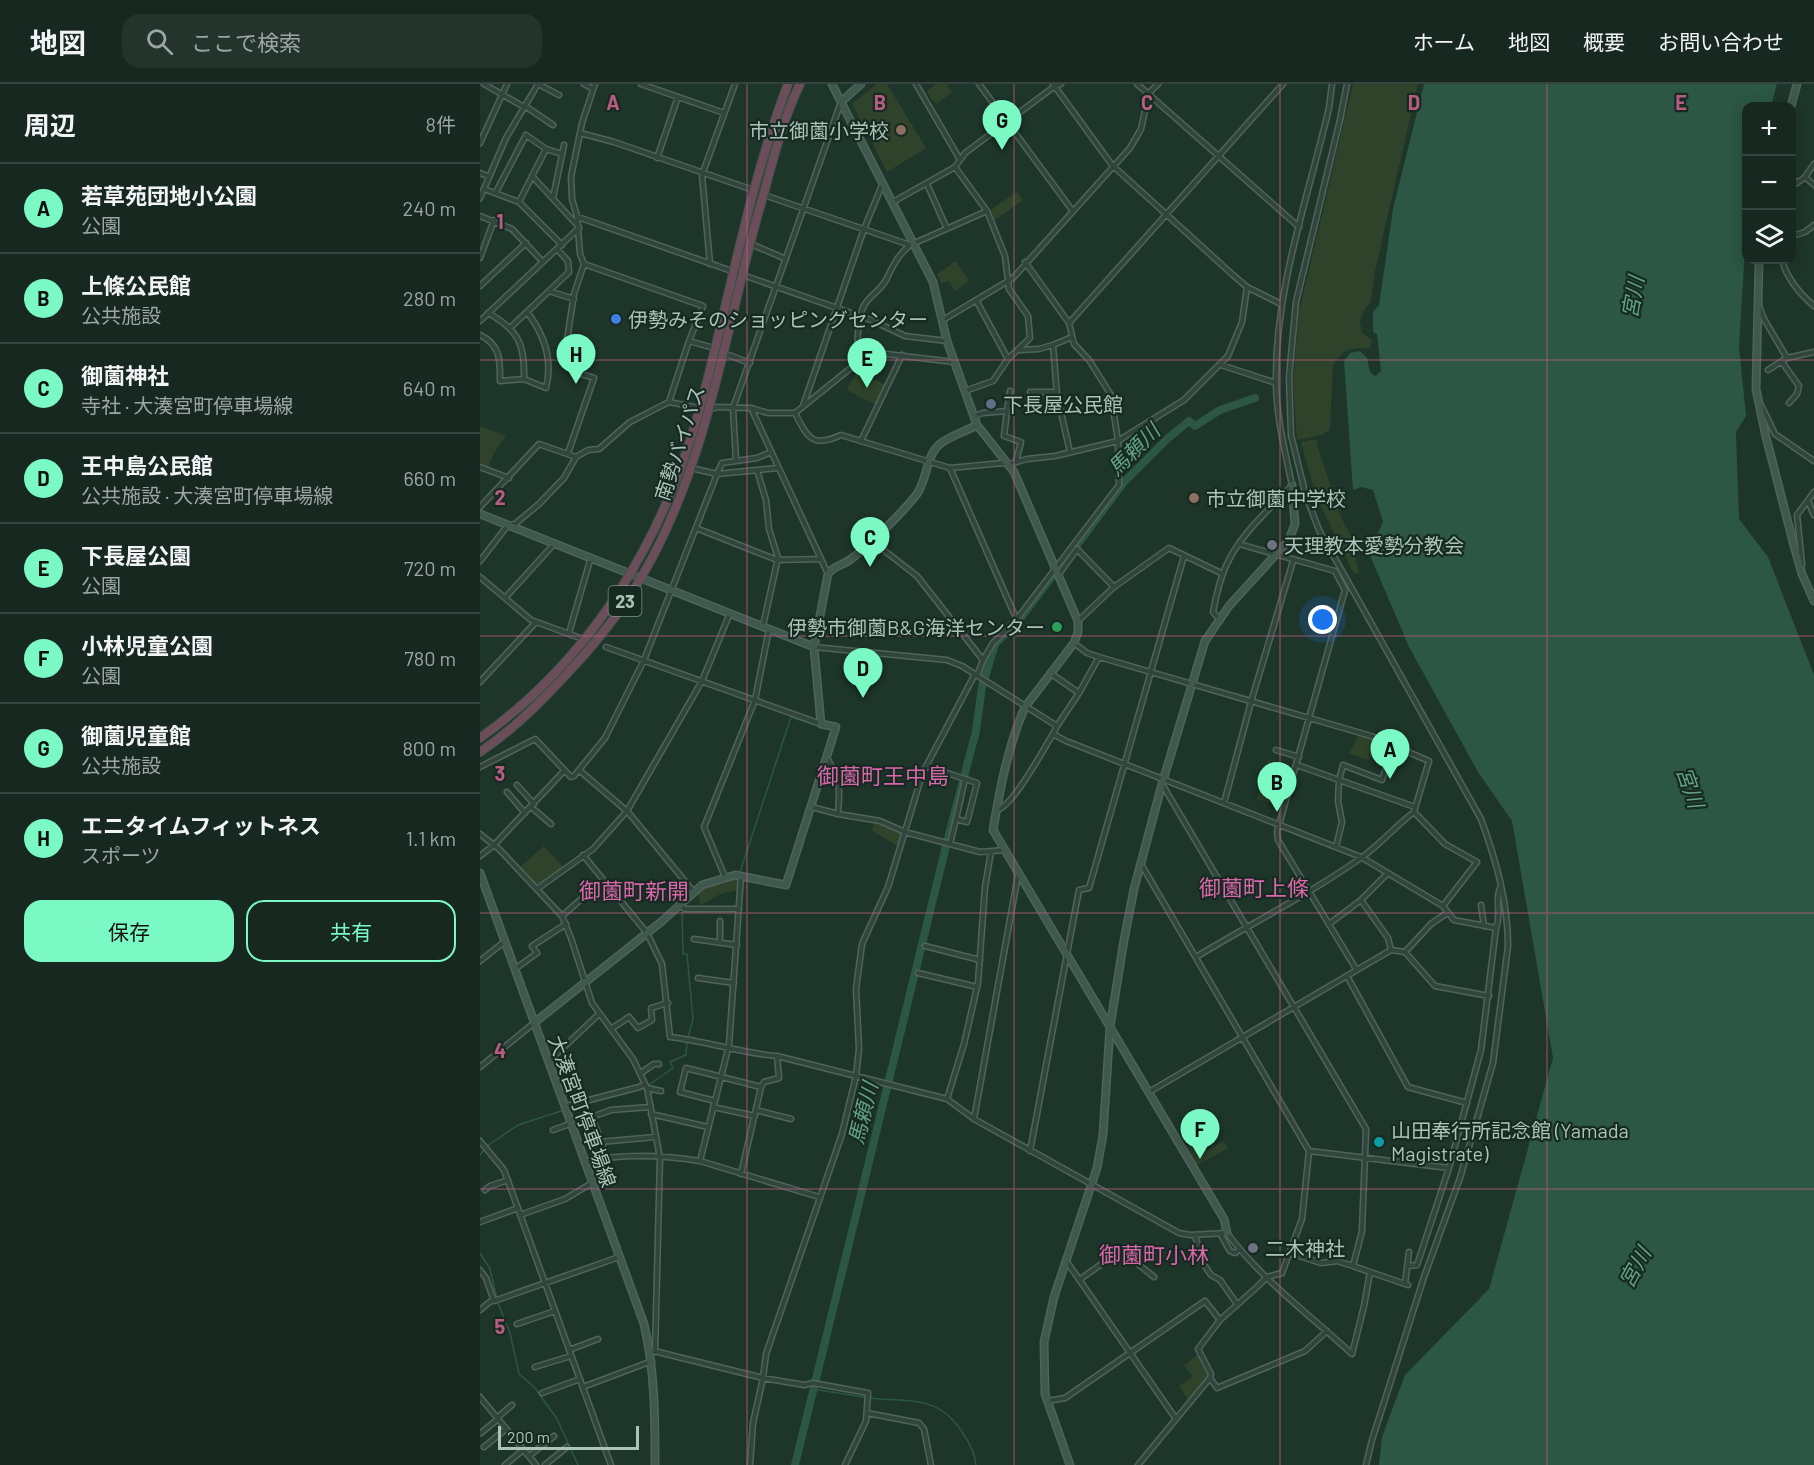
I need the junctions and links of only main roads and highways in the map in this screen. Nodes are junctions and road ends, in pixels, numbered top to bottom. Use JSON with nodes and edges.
{"nodes":[{"id":1,"x":788,"y":84,"type":"edge"},
{"id":2,"x":800,"y":84,"type":"edge"},
{"id":3,"x":480,"y":738,"type":"edge"},
{"id":4,"x":480,"y":752,"type":"edge"}],
"edges":[{"from":1,"to":3,"type":"highway","name":"南勢バイパス","number":"23"},
{"from":2,"to":4,"type":"highway","name":"南勢バイパス","number":"23"}]}
